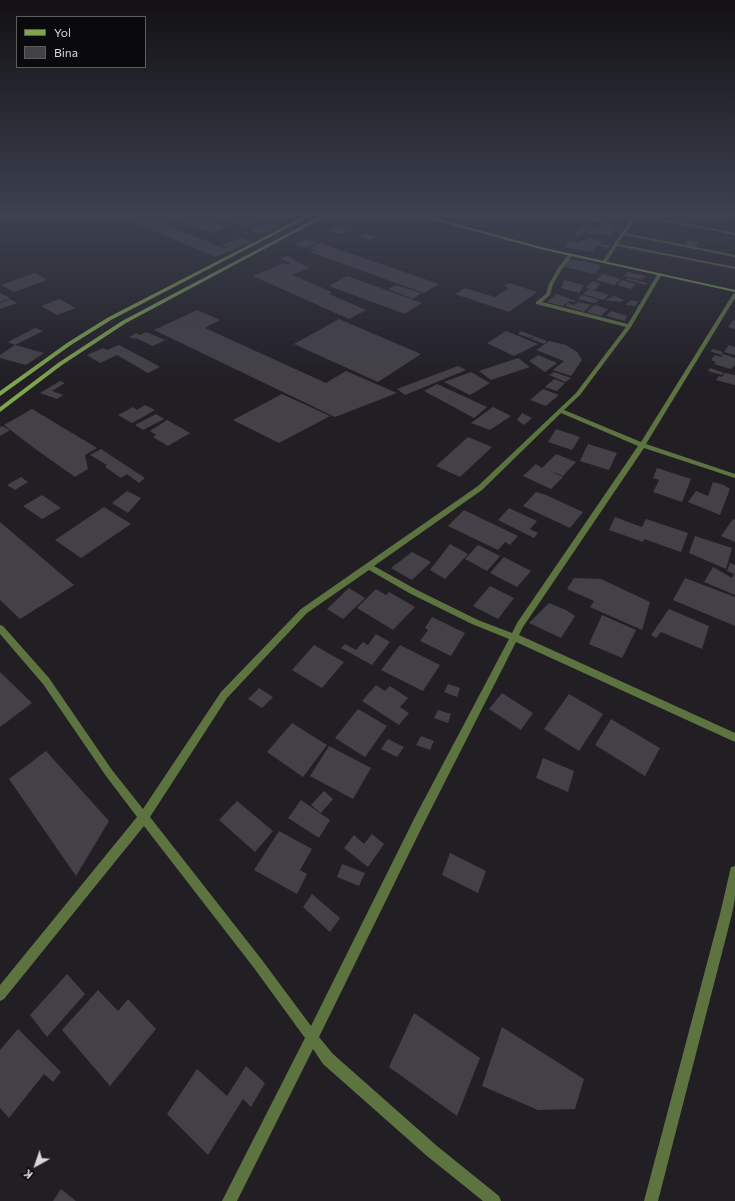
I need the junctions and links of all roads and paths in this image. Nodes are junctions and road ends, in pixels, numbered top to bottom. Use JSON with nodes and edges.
{"nodes":[{"id":1,"x":200,"y":272,"type":"edge"},
{"id":2,"x":218,"y":272,"type":"edge"},
{"id":3,"x":558,"y":272,"type":"edge"},
{"id":4,"x":652,"y":272,"type":"edge"},
{"id":5,"x":666,"y":272,"type":"edge"},
{"id":6,"x":660,"y":274,"type":"junction"},
{"id":7,"x":735,"y":286,"type":"edge"},
{"id":8,"x":735,"y":291,"type":"edge"},
{"id":9,"x":735,"y":294,"type":"edge"},
{"id":10,"x":629,"y":326,"type":"junction"},
{"id":11,"x":0,"y":394,"type":"edge"},
{"id":12,"x":0,"y":410,"type":"edge"},
{"id":13,"x":561,"y":411,"type":"junction"},
{"id":14,"x":642,"y":445,"type":"junction"},
{"id":15,"x":735,"y":476,"type":"edge"},
{"id":16,"x":368,"y":566,"type":"junction"},
{"id":17,"x":0,"y":628,"type":"edge"},
{"id":18,"x":514,"y":637,"type":"junction"},
{"id":19,"x":735,"y":738,"type":"edge"},
{"id":20,"x":144,"y":817,"type":"junction"},
{"id":21,"x":735,"y":872,"type":"edge"},
{"id":22,"x":0,"y":995,"type":"edge"},
{"id":23,"x":312,"y":1038,"type":"junction"},
{"id":24,"x":229,"y":1201,"type":"edge"},
{"id":25,"x":494,"y":1201,"type":"edge"},
{"id":26,"x":651,"y":1201,"type":"edge"}],
"edges":[{"from":1,"to":11,"type":"main road"},
{"from":2,"to":12,"type":"main road"},
{"from":3,"to":10,"type":"street"},
{"from":4,"to":6,"type":"main road"},
{"from":5,"to":7,"type":"main road"},
{"from":6,"to":8,"type":"main road"},
{"from":6,"to":10,"type":"street"},
{"from":9,"to":14,"type":"street"},
{"from":10,"to":13,"type":"street"},
{"from":13,"to":14,"type":"street"},
{"from":13,"to":16,"type":"street"},
{"from":14,"to":15,"type":"street"},
{"from":14,"to":18,"type":"street"},
{"from":16,"to":18,"type":"street"},
{"from":16,"to":20,"type":"street"},
{"from":17,"to":20,"type":"street"},
{"from":18,"to":19,"type":"street"},
{"from":18,"to":23,"type":"street"},
{"from":20,"to":22,"type":"street"},
{"from":20,"to":23,"type":"street"},
{"from":21,"to":26,"type":"street"},
{"from":23,"to":24,"type":"street"},
{"from":23,"to":25,"type":"street"}]}
